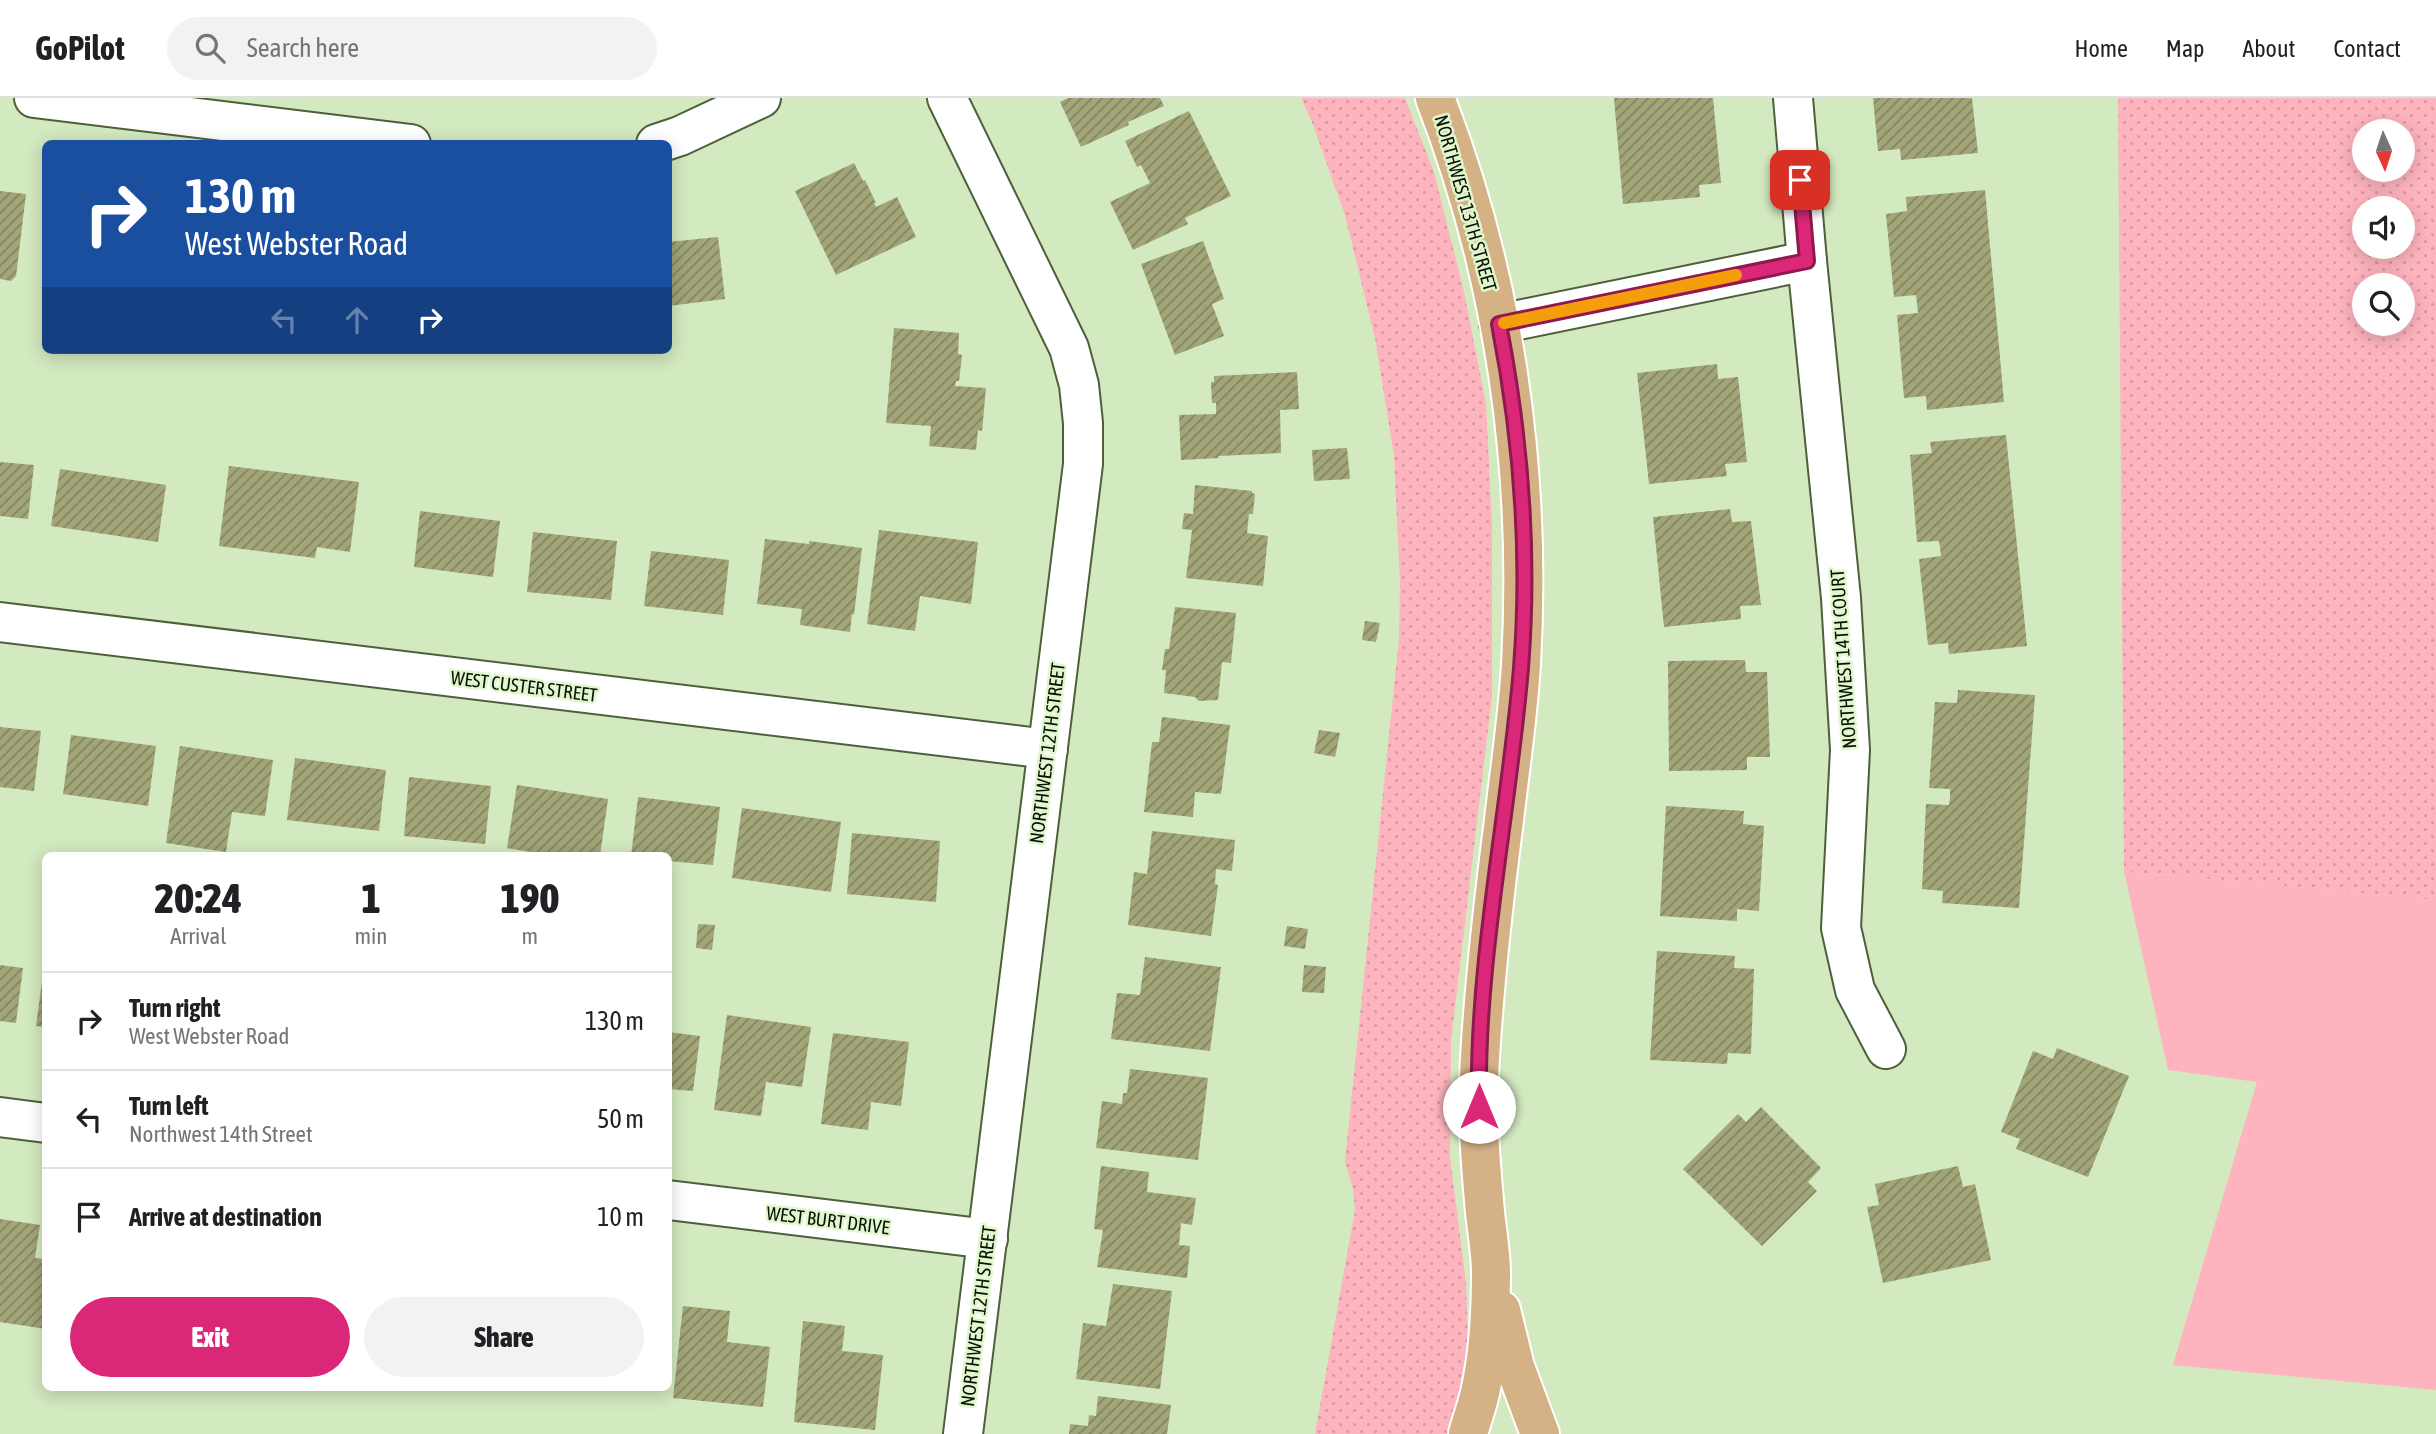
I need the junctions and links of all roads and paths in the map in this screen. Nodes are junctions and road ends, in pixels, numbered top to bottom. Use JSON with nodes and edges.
{"nodes":[{"id":1,"x":34,"y":98,"type":"edge"},
{"id":2,"x":761,"y":98,"type":"edge"},
{"id":3,"x":947,"y":98,"type":"edge"},
{"id":4,"x":1435,"y":98,"type":"edge"},
{"id":5,"x":1793,"y":98,"type":"edge"},
{"id":6,"x":378,"y":140,"type":"edge"},
{"id":7,"x":668,"y":140,"type":"edge"},
{"id":8,"x":1807,"y":261,"type":"junction"},
{"id":9,"x":1499,"y":324,"type":"junction"},
{"id":10,"x":0,"y":622,"type":"edge"},
{"id":11,"x":1048,"y":749,"type":"junction"},
{"id":12,"x":1886,"y":1049,"type":"dead end"},
{"id":13,"x":0,"y":1118,"type":"edge"},
{"id":14,"x":42,"y":1123,"type":"edge"},
{"id":15,"x":672,"y":1200,"type":"edge"},
{"id":16,"x":988,"y":1239,"type":"junction"},
{"id":17,"x":1491,"y":1270,"type":"junction"},
{"id":18,"x":963,"y":1434,"type":"edge"},
{"id":19,"x":1468,"y":1434,"type":"edge"},
{"id":20,"x":1540,"y":1434,"type":"edge"}],
"edges":[{"from":1,"to":6,"type":"street"},
{"from":2,"to":7,"type":"street"},
{"from":3,"to":11,"type":"street","name":"NORTHWEST 12TH STREET"},
{"from":4,"to":9,"type":"main road","name":"NORTHWEST 13TH STREET"},
{"from":5,"to":8,"type":"street","name":"NORTHWEST 14TH COURT"},
{"from":8,"to":9,"type":"street"},
{"from":8,"to":12,"type":"street","name":"NORTHWEST 14TH COURT"},
{"from":9,"to":17,"type":"main road","name":"NORTHWEST 13TH STREET"},
{"from":10,"to":11,"type":"street","name":"WEST CUSTER STREET"},
{"from":11,"to":16,"type":"street","name":"NORTHWEST 12TH STREET"},
{"from":13,"to":14,"type":"street"},
{"from":15,"to":16,"type":"street","name":"WEST BURT DRIVE"},
{"from":16,"to":18,"type":"street","name":"NORTHWEST 12TH STREET"},
{"from":17,"to":19,"type":"main road","name":"NORTHWEST 13TH STREET"},
{"from":17,"to":20,"type":"main road","name":"NORTHWEST 13TH STREET"}]}
